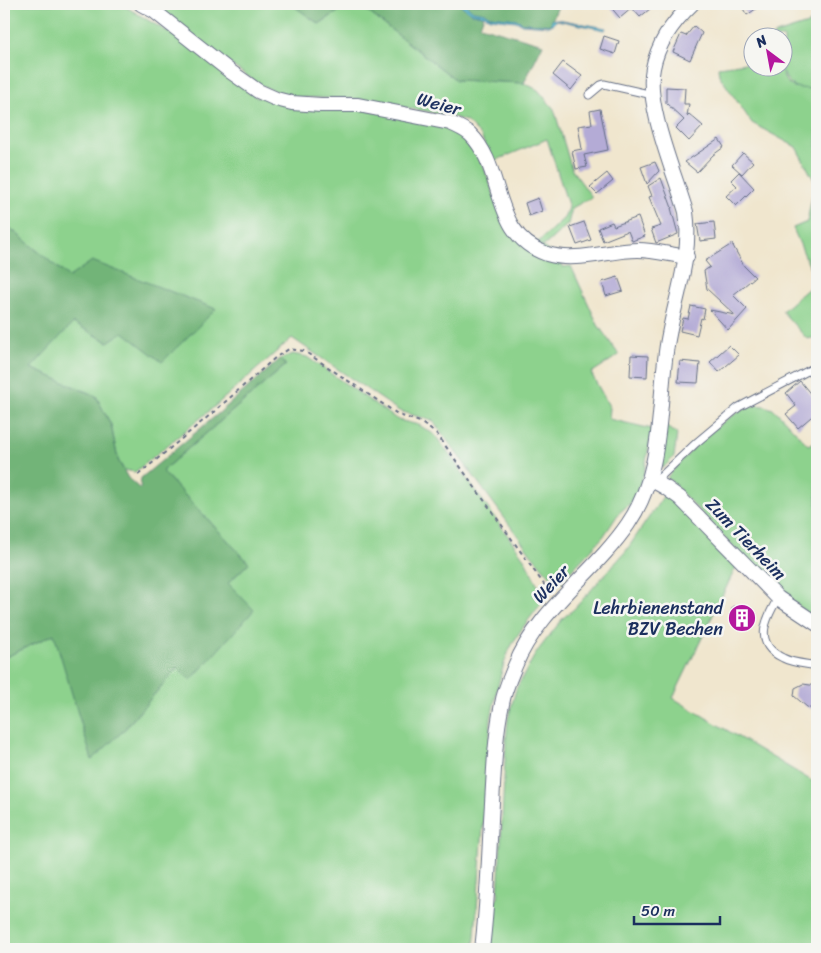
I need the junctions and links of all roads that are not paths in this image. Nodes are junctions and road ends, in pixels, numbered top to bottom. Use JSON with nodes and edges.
{"nodes":[{"id":1,"x":141,"y":4,"type":"edge"},
{"id":2,"x":692,"y":4,"type":"edge"},
{"id":3,"x":589,"y":95,"type":"dead end"},
{"id":4,"x":653,"y":95,"type":"junction"},
{"id":5,"x":687,"y":257,"type":"junction"},
{"id":6,"x":817,"y":366,"type":"edge"},
{"id":7,"x":653,"y":480,"type":"junction"},
{"id":8,"x":778,"y":598,"type":"junction"},
{"id":9,"x":817,"y":624,"type":"edge"},
{"id":10,"x":817,"y":666,"type":"edge"},
{"id":11,"x":482,"y":949,"type":"edge"}],
"edges":[{"from":1,"to":5,"type":"street","name":"Weier"},
{"from":2,"to":4,"type":"street","name":"Weier"},
{"from":3,"to":4,"type":"lane"},
{"from":4,"to":5,"type":"street","name":"Weier"},
{"from":5,"to":7,"type":"street","name":"Weier"},
{"from":6,"to":7,"type":"lane"},
{"from":7,"to":8,"type":"street","name":"Zum Tierheim"},
{"from":7,"to":11,"type":"street","name":"Weier"},
{"from":8,"to":9,"type":"street","name":"Zum Tierheim"},
{"from":8,"to":10,"type":"lane"}]}
